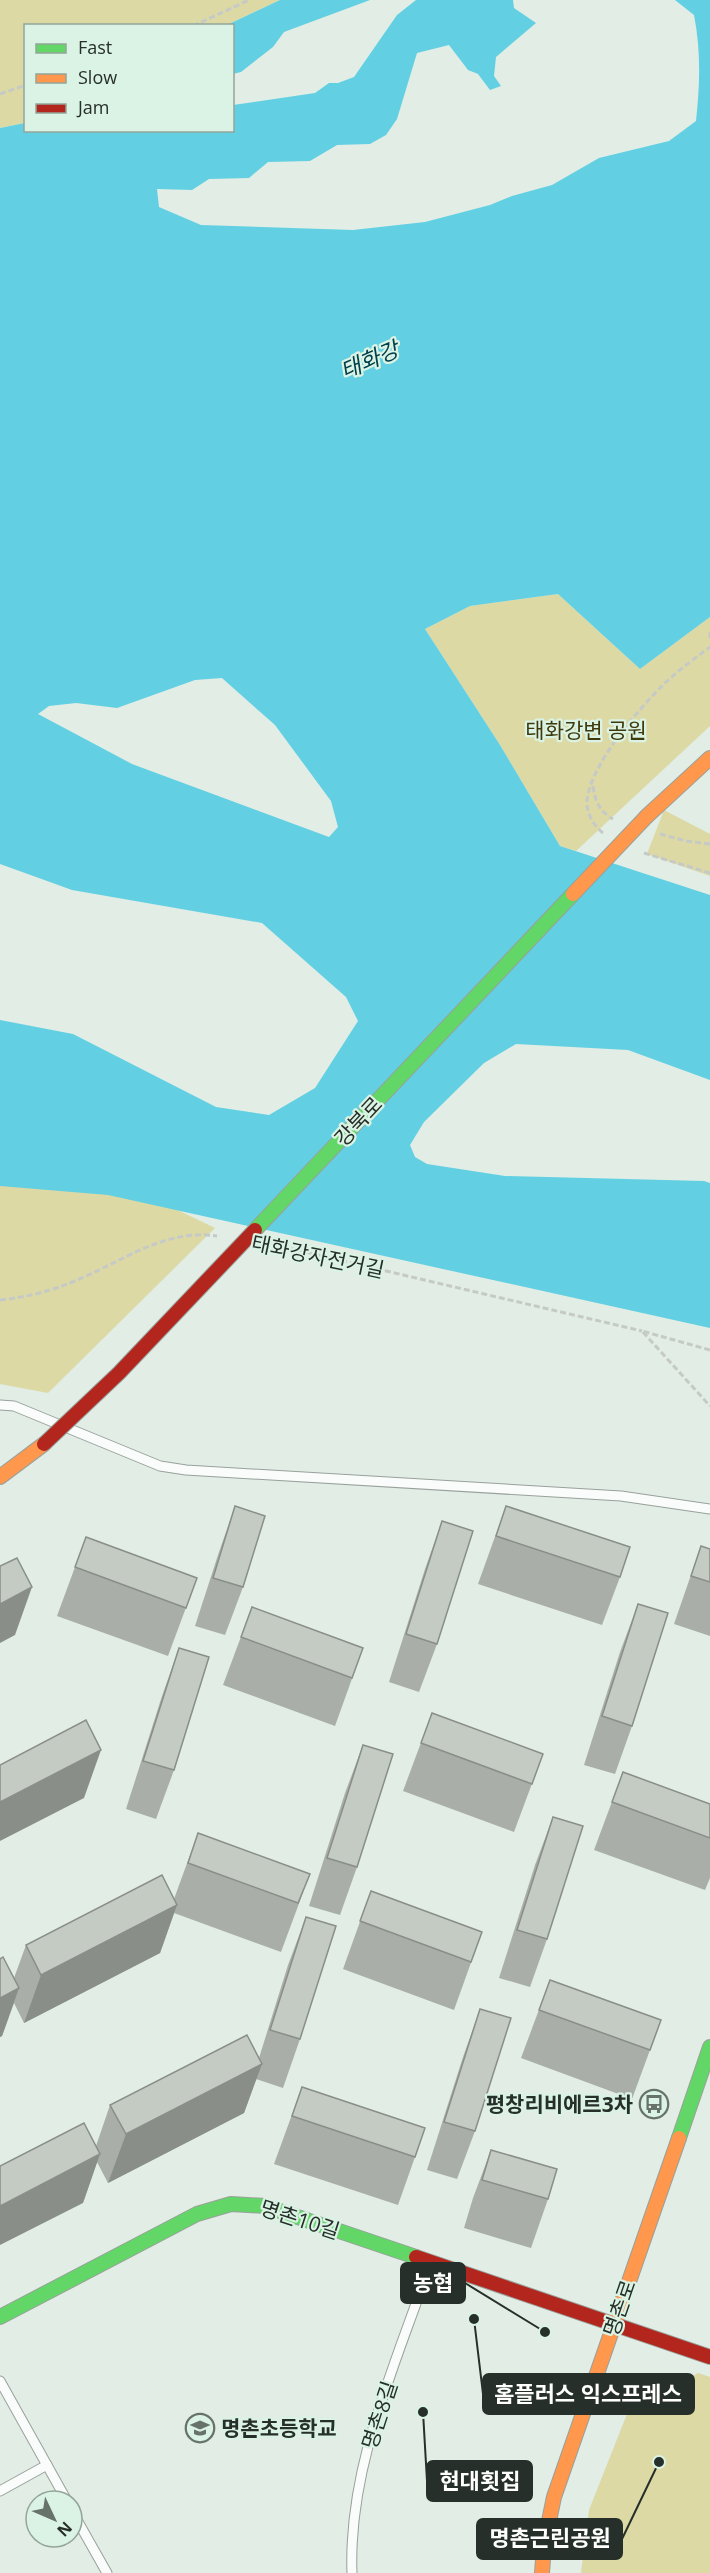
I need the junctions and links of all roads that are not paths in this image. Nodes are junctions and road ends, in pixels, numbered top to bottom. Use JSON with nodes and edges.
{"nodes":[{"id":1,"x":710,"y":758,"type":"edge"},
{"id":2,"x":0,"y":1405,"type":"edge"},
{"id":3,"x":3,"y":1475,"type":"edge"},
{"id":4,"x":710,"y":1509,"type":"edge"},
{"id":5,"x":710,"y":2047,"type":"edge"},
{"id":6,"x":430,"y":2262,"type":"junction"},
{"id":7,"x":0,"y":2317,"type":"edge"},
{"id":8,"x":613,"y":2325,"type":"junction"},
{"id":9,"x":710,"y":2357,"type":"edge"},
{"id":10,"x":0,"y":2381,"type":"edge"},
{"id":11,"x":47,"y":2465,"type":"junction"},
{"id":12,"x":60,"y":2489,"type":"edge"},
{"id":13,"x":0,"y":2491,"type":"edge"},
{"id":14,"x":84,"y":2533,"type":"edge"},
{"id":15,"x":106,"y":2573,"type":"edge"},
{"id":16,"x":352,"y":2573,"type":"edge"},
{"id":17,"x":542,"y":2573,"type":"edge"}],
"edges":[{"from":1,"to":3,"type":"street","name":"강북로","bridge":true},
{"from":2,"to":4,"type":"lane"},
{"from":5,"to":8,"type":"street","name":"명촌로"},
{"from":6,"to":7,"type":"street","name":"명촌10길"},
{"from":6,"to":8,"type":"street","name":"명촌10길"},
{"from":6,"to":16,"type":"lane","name":"명촌8길"},
{"from":8,"to":9,"type":"street","name":"명촌10길"},
{"from":8,"to":17,"type":"street","name":"명촌로"},
{"from":10,"to":11,"type":"lane"},
{"from":11,"to":12,"type":"lane"},
{"from":11,"to":13,"type":"lane"},
{"from":14,"to":15,"type":"lane"}]}
